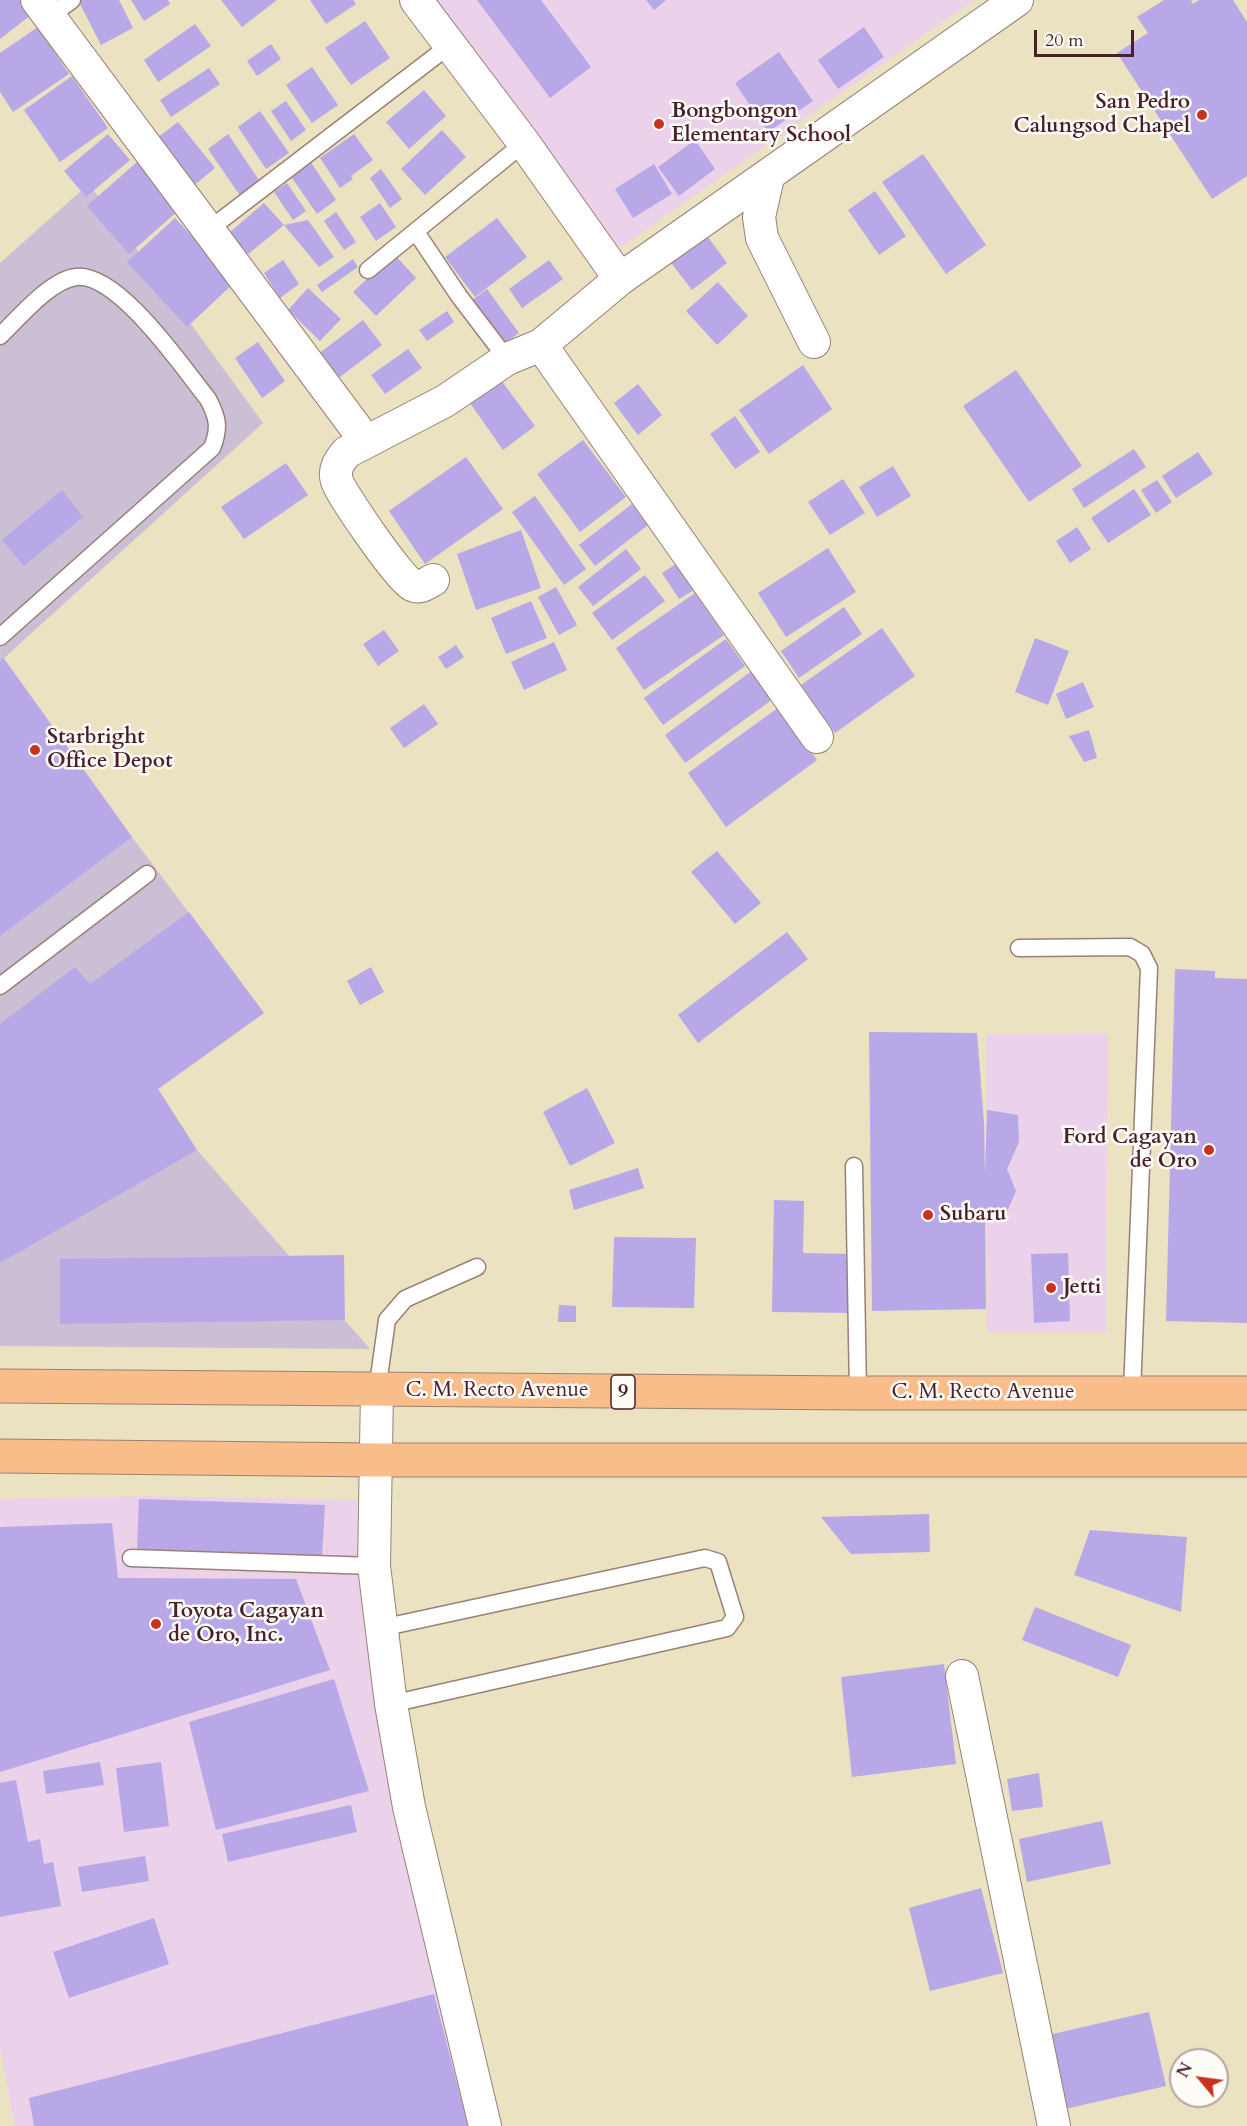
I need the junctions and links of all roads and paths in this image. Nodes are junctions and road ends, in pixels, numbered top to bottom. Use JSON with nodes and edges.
{"nodes":[{"id":1,"x":416,"y":0,"type":"edge"},
{"id":2,"x":1017,"y":0,"type":"edge"},
{"id":3,"x":53,"y":5,"type":"edge"},
{"id":4,"x":450,"y":45,"type":"junction"},
{"id":5,"x":524,"y":143,"type":"junction"},
{"id":6,"x":768,"y":177,"type":"junction"},
{"id":7,"x":207,"y":231,"type":"junction"},
{"id":8,"x":416,"y":232,"type":"junction"},
{"id":9,"x":368,"y":270,"type":"dead end"},
{"id":10,"x":620,"y":279,"type":"junction"},
{"id":11,"x":0,"y":336,"type":"edge"},
{"id":12,"x":814,"y":342,"type":"dead end"},
{"id":13,"x":541,"y":345,"type":"junction"},
{"id":14,"x":507,"y":359,"type":"junction"},
{"id":15,"x":365,"y":440,"type":"junction"},
{"id":16,"x":433,"y":580,"type":"dead end"},
{"id":17,"x":0,"y":637,"type":"edge"},
{"id":18,"x":817,"y":738,"type":"dead end"},
{"id":19,"x":147,"y":874,"type":"dead end"},
{"id":20,"x":1019,"y":948,"type":"dead end"},
{"id":21,"x":0,"y":986,"type":"edge"},
{"id":22,"x":854,"y":1166,"type":"dead end"},
{"id":23,"x":477,"y":1267,"type":"dead end"},
{"id":24,"x":0,"y":1386,"type":"edge"},
{"id":25,"x":377,"y":1391,"type":"junction"},
{"id":26,"x":1132,"y":1392,"type":"junction"},
{"id":27,"x":858,"y":1393,"type":"junction"},
{"id":28,"x":1247,"y":1393,"type":"edge"},
{"id":29,"x":0,"y":1456,"type":"edge"},
{"id":30,"x":376,"y":1460,"type":"junction"},
{"id":31,"x":1247,"y":1460,"type":"edge"},
{"id":32,"x":131,"y":1558,"type":"dead end"},
{"id":33,"x":374,"y":1566,"type":"junction"},
{"id":34,"x":381,"y":1628,"type":"junction"},
{"id":35,"x":962,"y":1676,"type":"dead end"},
{"id":36,"x":391,"y":1704,"type":"junction"},
{"id":37,"x":485,"y":2126,"type":"edge"},
{"id":38,"x":1054,"y":2126,"type":"edge"}],
"edges":[{"from":1,"to":4,"type":"street"},
{"from":2,"to":6,"type":"street"},
{"from":3,"to":7,"type":"street"},
{"from":4,"to":5,"type":"street"},
{"from":4,"to":7,"type":"lane"},
{"from":5,"to":8,"type":"lane"},
{"from":5,"to":10,"type":"street"},
{"from":6,"to":10,"type":"street"},
{"from":6,"to":12,"type":"street"},
{"from":7,"to":15,"type":"street"},
{"from":8,"to":9,"type":"lane"},
{"from":8,"to":14,"type":"lane"},
{"from":10,"to":13,"type":"street"},
{"from":11,"to":17,"type":"lane"},
{"from":13,"to":14,"type":"street"},
{"from":13,"to":18,"type":"street"},
{"from":14,"to":15,"type":"street"},
{"from":15,"to":16,"type":"street"},
{"from":19,"to":21,"type":"lane"},
{"from":20,"to":26,"type":"lane"},
{"from":22,"to":27,"type":"lane"},
{"from":23,"to":25,"type":"lane"},
{"from":24,"to":25,"type":"highway","name":"C. M. Recto Avenue","number":"9"},
{"from":25,"to":27,"type":"highway","name":"C. M. Recto Avenue","number":"9"},
{"from":25,"to":30,"type":"street"},
{"from":26,"to":27,"type":"highway","name":"C. M. Recto Avenue","number":"9"},
{"from":26,"to":28,"type":"highway","name":"C. M. Recto Avenue","number":"9"},
{"from":29,"to":30,"type":"highway"},
{"from":30,"to":31,"type":"highway"},
{"from":30,"to":33,"type":"street"},
{"from":32,"to":33,"type":"lane"},
{"from":33,"to":34,"type":"street"},
{"from":34,"to":36,"type":"street"},
{"from":34,"to":36,"type":"lane"},
{"from":35,"to":38,"type":"street"},
{"from":36,"to":37,"type":"street"}]}
